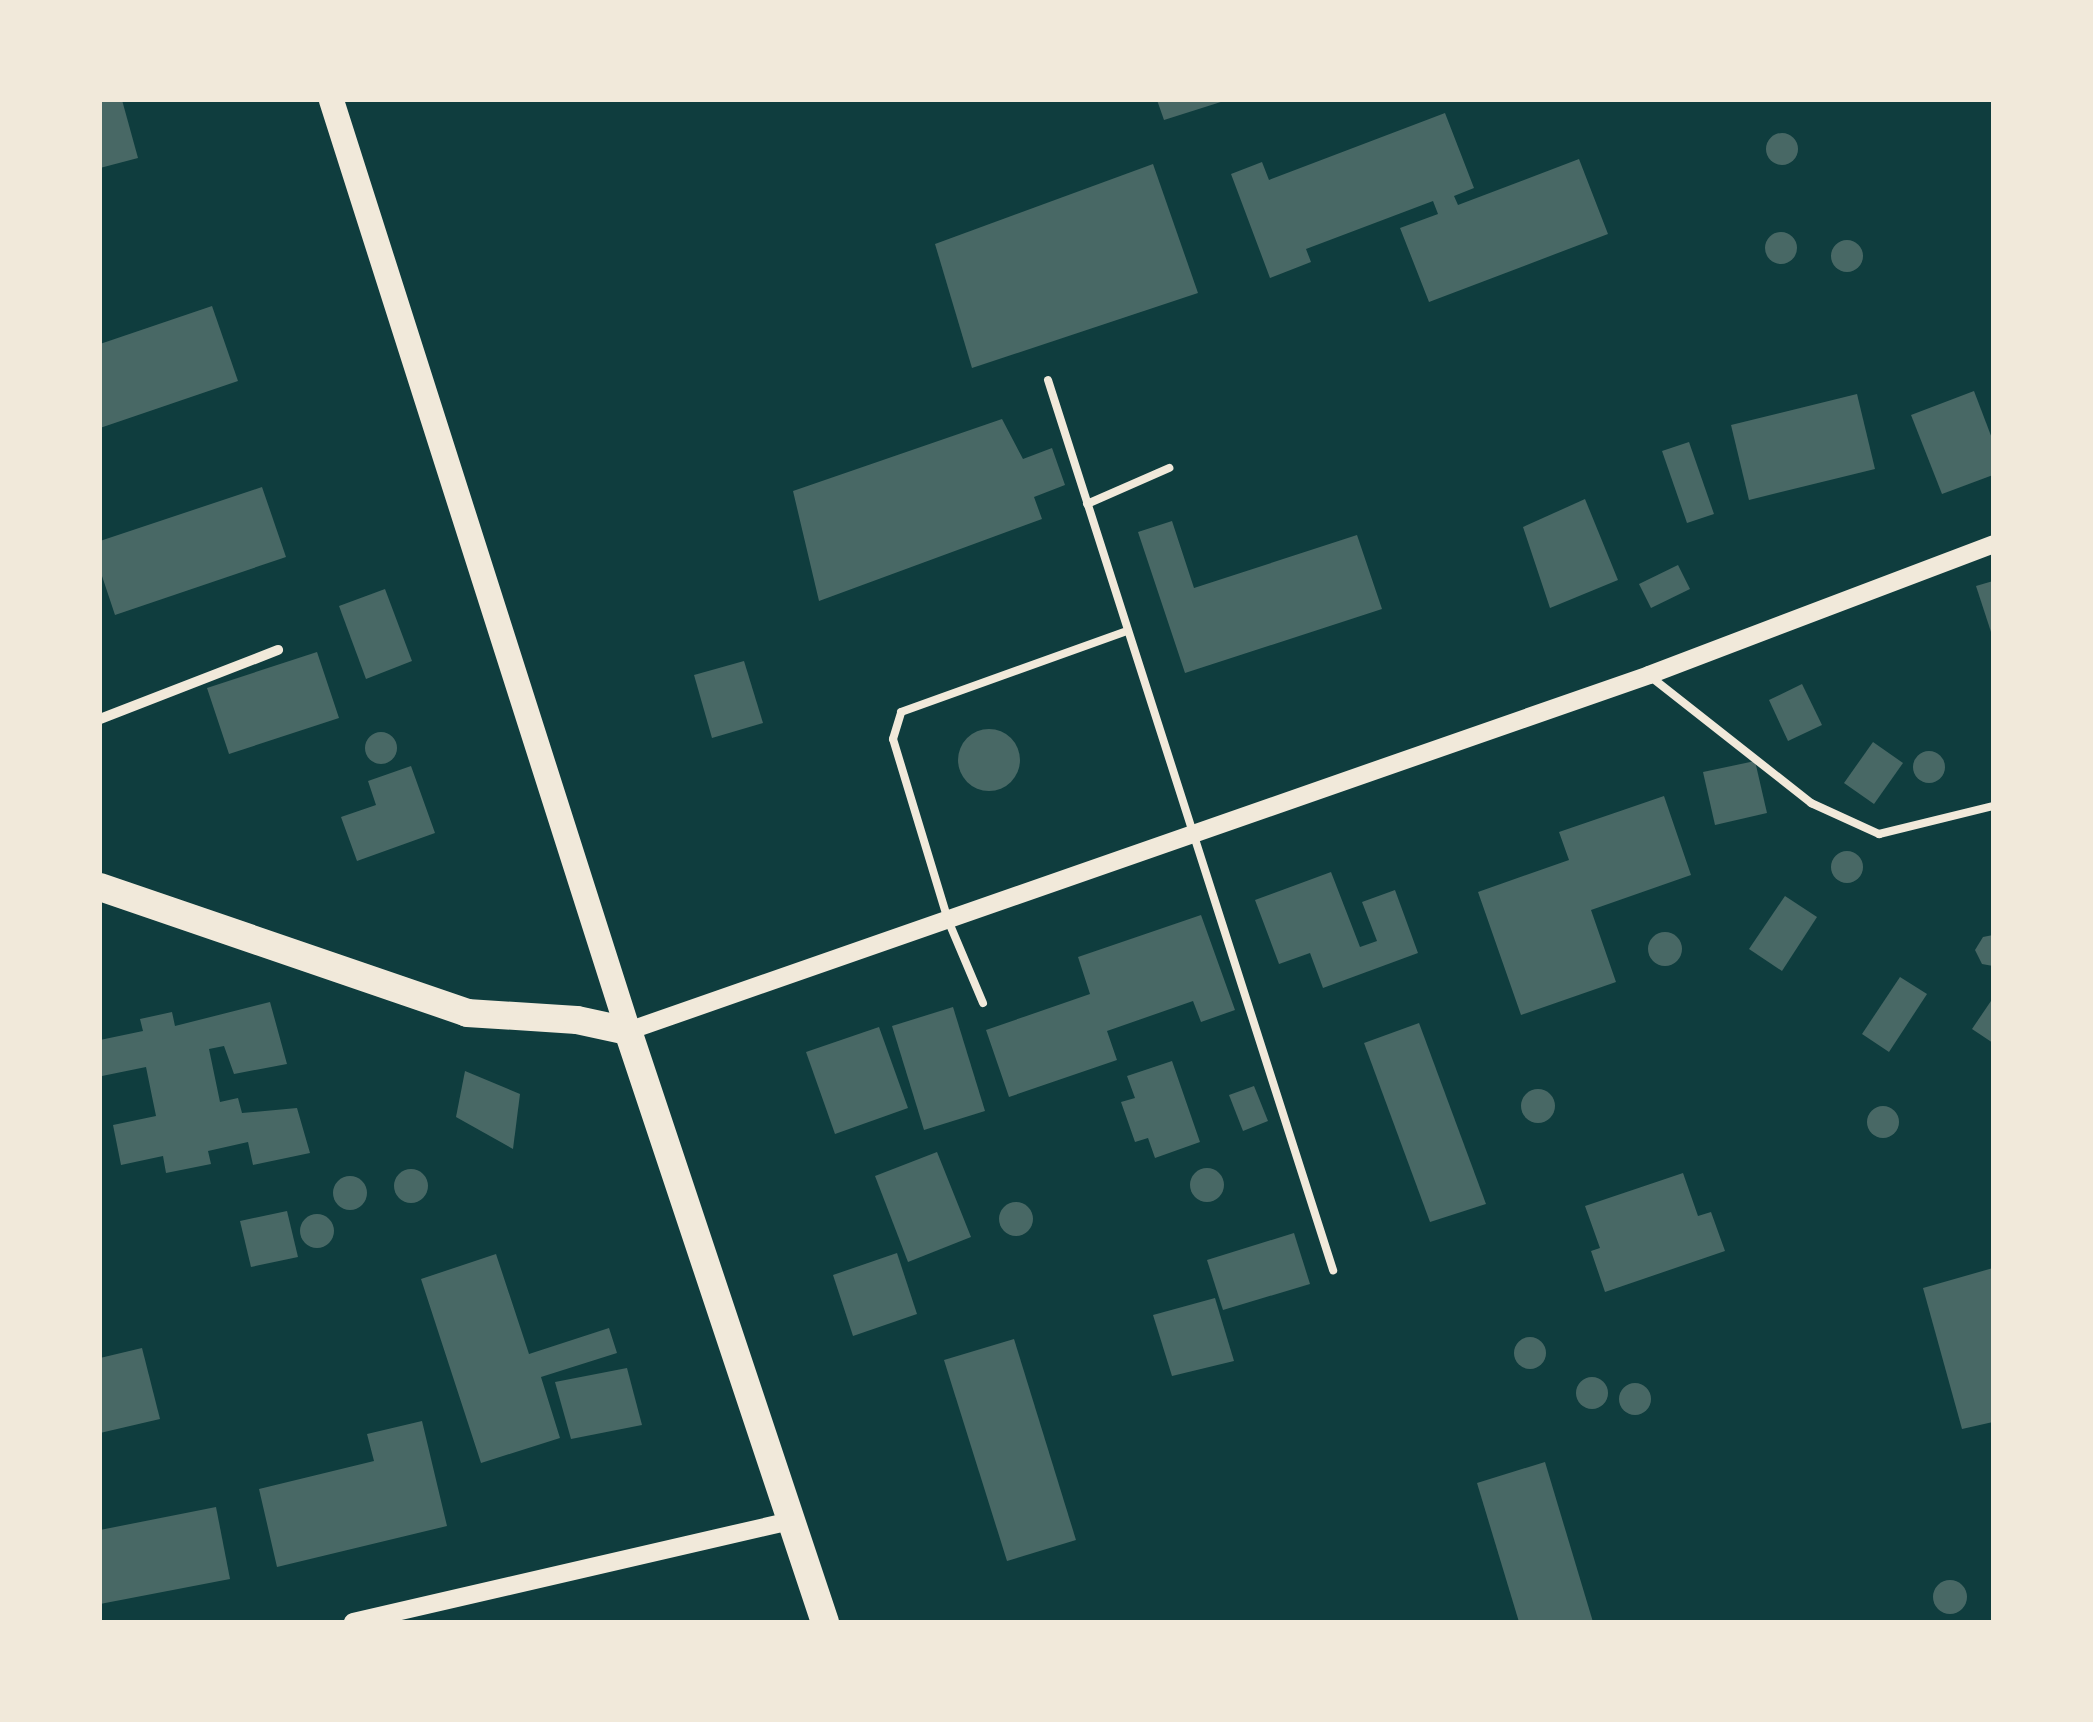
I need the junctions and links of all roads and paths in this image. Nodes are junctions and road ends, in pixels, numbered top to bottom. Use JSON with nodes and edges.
{"nodes":[{"id":1,"x":330,"y":100,"type":"edge"},
{"id":2,"x":1048,"y":380,"type":"dead end"},
{"id":3,"x":1169,"y":468,"type":"dead end"},
{"id":4,"x":1086,"y":504,"type":"junction"},
{"id":5,"x":1993,"y":544,"type":"edge"},
{"id":6,"x":1124,"y":632,"type":"junction"},
{"id":7,"x":278,"y":650,"type":"dead end"},
{"id":8,"x":1649,"y":675,"type":"junction"},
{"id":9,"x":100,"y":719,"type":"edge"},
{"id":10,"x":1993,"y":806,"type":"edge"},
{"id":11,"x":1189,"y":836,"type":"junction"},
{"id":12,"x":100,"y":887,"type":"edge"},
{"id":13,"x":948,"y":920,"type":"junction"},
{"id":14,"x":983,"y":1003,"type":"dead end"},
{"id":15,"x":628,"y":1030,"type":"junction"},
{"id":16,"x":1333,"y":1270,"type":"dead end"},
{"id":17,"x":791,"y":1521,"type":"junction"},
{"id":18,"x":353,"y":1622,"type":"edge"},
{"id":19,"x":825,"y":1622,"type":"edge"}],
"edges":[{"from":1,"to":15,"type":"main road"},
{"from":2,"to":4,"type":"lane"},
{"from":3,"to":4,"type":"lane"},
{"from":4,"to":6,"type":"lane"},
{"from":5,"to":8,"type":"street"},
{"from":6,"to":11,"type":"lane"},
{"from":6,"to":13,"type":"lane"},
{"from":7,"to":9,"type":"street"},
{"from":8,"to":10,"type":"lane"},
{"from":8,"to":11,"type":"street"},
{"from":11,"to":13,"type":"street"},
{"from":11,"to":16,"type":"lane"},
{"from":12,"to":15,"type":"highway"},
{"from":13,"to":14,"type":"lane"},
{"from":13,"to":15,"type":"street"},
{"from":15,"to":17,"type":"highway"},
{"from":17,"to":18,"type":"street"},
{"from":17,"to":19,"type":"highway"}]}
